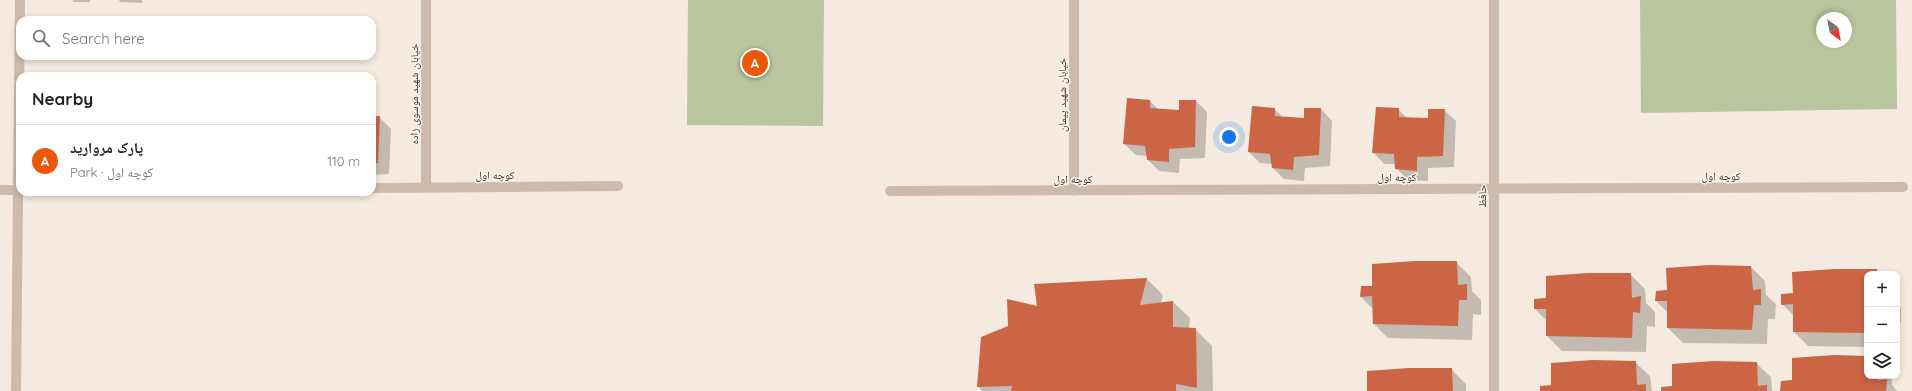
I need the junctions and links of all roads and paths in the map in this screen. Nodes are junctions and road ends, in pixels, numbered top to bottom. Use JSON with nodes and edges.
{"nodes":[{"id":1,"x":20,"y":0,"type":"edge"},
{"id":2,"x":426,"y":0,"type":"edge"},
{"id":3,"x":1074,"y":0,"type":"edge"},
{"id":4,"x":1494,"y":0,"type":"edge"},
{"id":5,"x":20,"y":16,"type":"edge"},
{"id":6,"x":20,"y":60,"type":"edge"},
{"id":7,"x":20,"y":72,"type":"edge"},
{"id":8,"x":618,"y":186,"type":"dead end"},
{"id":9,"x":426,"y":187,"type":"junction"},
{"id":10,"x":1903,"y":187,"type":"dead end"},
{"id":11,"x":376,"y":188,"type":"edge"},
{"id":12,"x":1494,"y":189,"type":"junction"},
{"id":13,"x":0,"y":190,"type":"edge"},
{"id":14,"x":16,"y":190,"type":"edge"},
{"id":15,"x":890,"y":191,"type":"dead end"},
{"id":16,"x":1074,"y":191,"type":"junction"},
{"id":17,"x":19,"y":196,"type":"edge"},
{"id":18,"x":16,"y":391,"type":"edge"},
{"id":19,"x":1494,"y":391,"type":"edge"}],
"edges":[{"from":1,"to":5,"type":"street"},
{"from":2,"to":9,"type":"street","name":"خیابان شهید موسوی زاده"},
{"from":3,"to":16,"type":"street","name":"خیابان شهید پیمان"},
{"from":4,"to":12,"type":"street","name":"حافظ"},
{"from":6,"to":7,"type":"street"},
{"from":8,"to":9,"type":"street","name":"کوچه اول"},
{"from":9,"to":11,"type":"street","name":"کوچه اول"},
{"from":10,"to":12,"type":"street","name":"کوچه اول"},
{"from":12,"to":16,"type":"street","name":"کوچه اول"},
{"from":12,"to":19,"type":"street","name":"حافظ"},
{"from":13,"to":14,"type":"street"},
{"from":15,"to":16,"type":"street","name":"کوچه اول"},
{"from":17,"to":18,"type":"street"}]}
